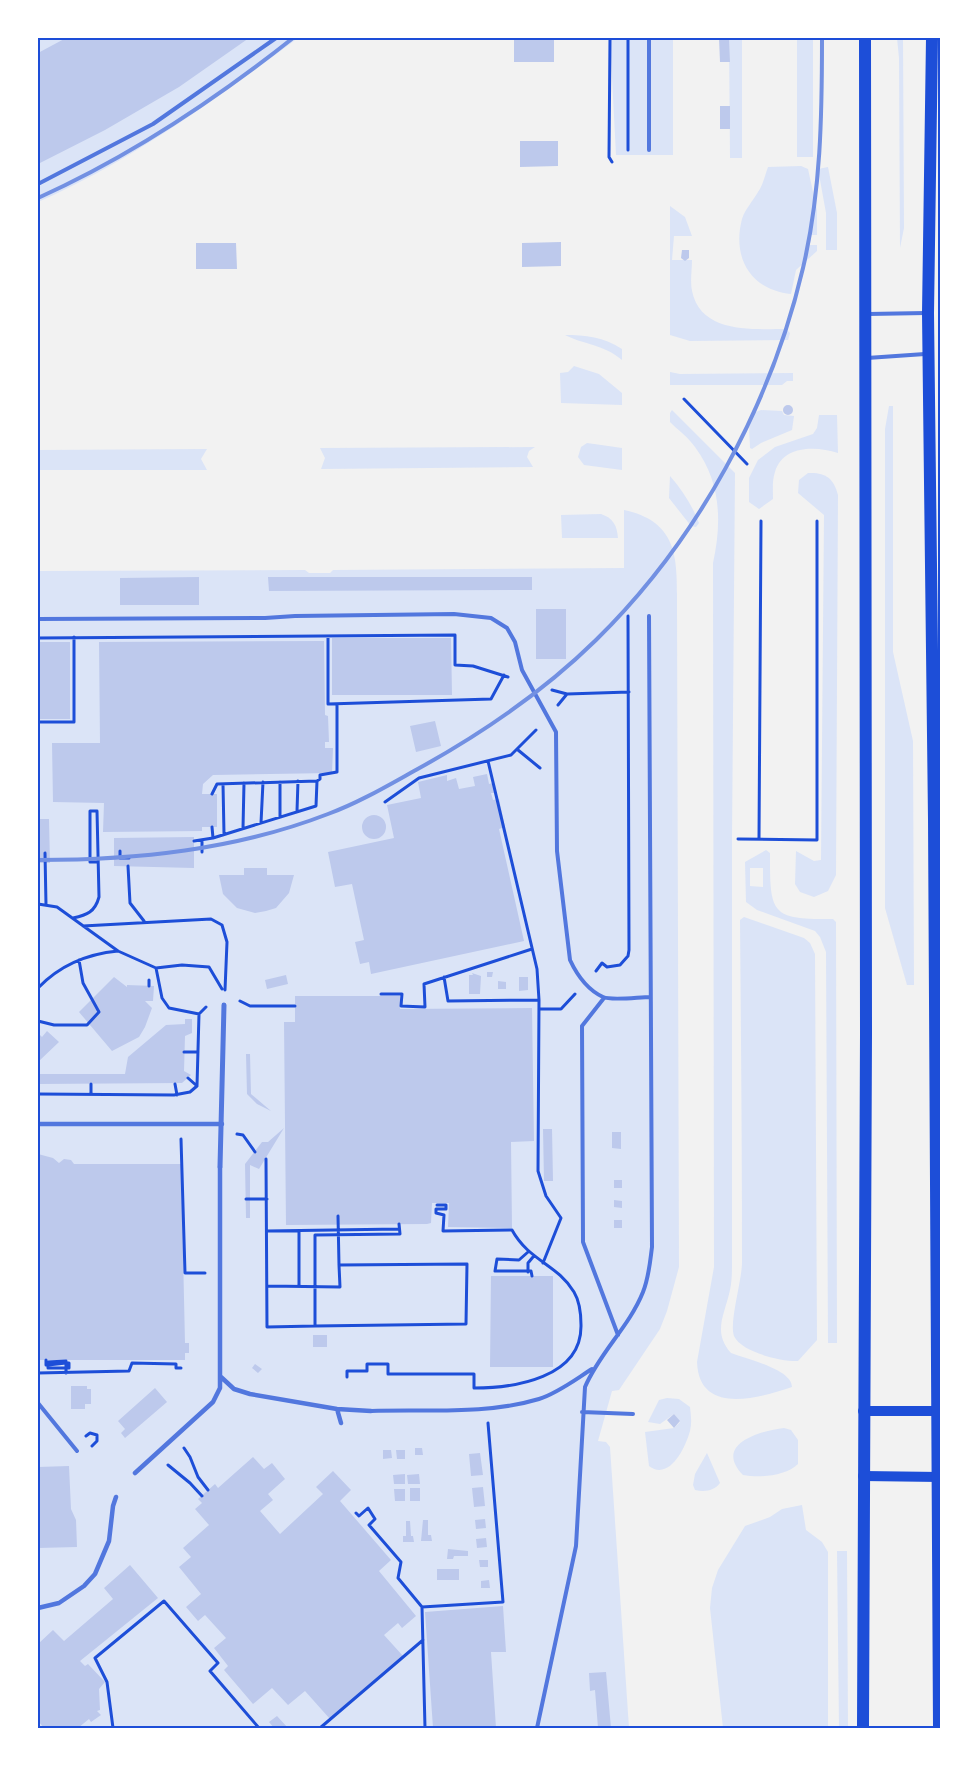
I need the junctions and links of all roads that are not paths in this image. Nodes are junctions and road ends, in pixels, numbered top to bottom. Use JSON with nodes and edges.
{"nodes":[{"id":1,"x":276,"y":38,"type":"edge"},
{"id":2,"x":649,"y":38,"type":"edge"},
{"id":3,"x":865,"y":38,"type":"edge"},
{"id":4,"x":932,"y":38,"type":"edge"},
{"id":5,"x":649,"y":150,"type":"dead end"},
{"id":6,"x":38,"y":184,"type":"edge"},
{"id":7,"x":928,"y":313,"type":"junction"},
{"id":8,"x":865,"y":314,"type":"junction"},
{"id":9,"x":929,"y":354,"type":"junction"},
{"id":10,"x":865,"y":358,"type":"junction"},
{"id":11,"x":649,"y":616,"type":"dead end"},
{"id":12,"x":38,"y":619,"type":"edge"},
{"id":13,"x":650,"y":997,"type":"junction"},
{"id":14,"x":604,"y":998,"type":"junction"},
{"id":15,"x":224,"y":1005,"type":"road end"},
{"id":16,"x":38,"y":1124,"type":"edge"},
{"id":17,"x":222,"y":1124,"type":"junction"},
{"id":18,"x":220,"y":1167,"type":"joint"},
{"id":19,"x":618,"y":1335,"type":"junction"},
{"id":20,"x":592,"y":1369,"type":"junction"},
{"id":21,"x":221,"y":1377,"type":"junction"},
{"id":22,"x":38,"y":1403,"type":"edge"},
{"id":23,"x":337,"y":1409,"type":"junction"},
{"id":24,"x":371,"y":1411,"type":"joint"},
{"id":25,"x":863,"y":1411,"type":"junction"},
{"id":26,"x":938,"y":1411,"type":"edge"},
{"id":27,"x":582,"y":1412,"type":"junction"},
{"id":28,"x":633,"y":1414,"type":"dead end"},
{"id":29,"x":341,"y":1423,"type":"dead end"},
{"id":30,"x":78,"y":1451,"type":"dead end"},
{"id":31,"x":136,"y":1473,"type":"dead end"},
{"id":32,"x":863,"y":1476,"type":"junction"},
{"id":33,"x":939,"y":1477,"type":"edge"},
{"id":34,"x":116,"y":1497,"type":"dead end"},
{"id":35,"x":38,"y":1608,"type":"edge"},
{"id":36,"x":537,"y":1728,"type":"edge"},
{"id":37,"x":863,"y":1728,"type":"edge"},
{"id":38,"x":939,"y":1728,"type":"edge"}],
"edges":[{"from":1,"to":6,"type":"lane"},
{"from":2,"to":5,"type":"lane"},
{"from":3,"to":8,"type":"main road"},
{"from":4,"to":7,"type":"main road"},
{"from":7,"to":8,"type":"lane"},
{"from":7,"to":9,"type":"main road"},
{"from":8,"to":10,"type":"main road"},
{"from":9,"to":10,"type":"lane"},
{"from":9,"to":26,"type":"main road"},
{"from":10,"to":25,"type":"main road"},
{"from":11,"to":13,"type":"lane"},
{"from":12,"to":14,"type":"lane"},
{"from":13,"to":14,"type":"lane"},
{"from":13,"to":19,"type":"lane"},
{"from":14,"to":19,"type":"lane"},
{"from":15,"to":17,"type":"street"},
{"from":16,"to":17,"type":"street"},
{"from":17,"to":18,"type":"street"},
{"from":18,"to":21,"type":"street"},
{"from":19,"to":20,"type":"lane"},
{"from":20,"to":24,"type":"lane"},
{"from":20,"to":27,"type":"lane"},
{"from":21,"to":23,"type":"street"},
{"from":21,"to":31,"type":"street"},
{"from":22,"to":30,"type":"lane"},
{"from":23,"to":24,"type":"street"},
{"from":23,"to":29,"type":"street"},
{"from":25,"to":26,"type":"main road"},
{"from":25,"to":32,"type":"main road"},
{"from":26,"to":33,"type":"main road"},
{"from":27,"to":28,"type":"lane"},
{"from":27,"to":36,"type":"lane"},
{"from":32,"to":33,"type":"main road"},
{"from":32,"to":37,"type":"main road"},
{"from":33,"to":38,"type":"main road"},
{"from":34,"to":35,"type":"street"}]}
